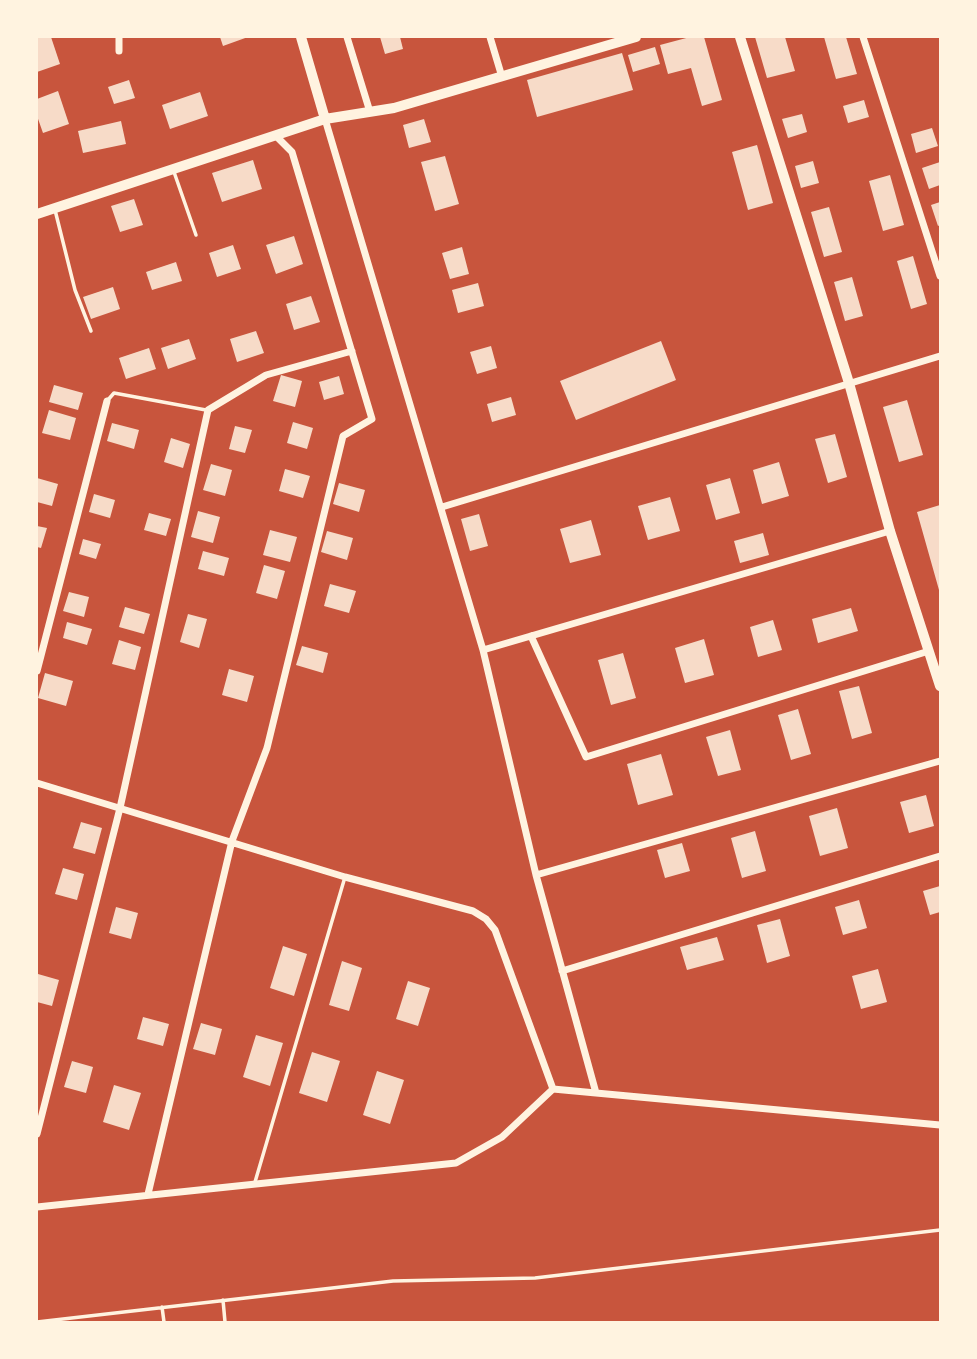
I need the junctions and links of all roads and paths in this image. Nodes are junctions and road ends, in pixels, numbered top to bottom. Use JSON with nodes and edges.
{"nodes":[{"id":1,"x":119,"y":37,"type":"edge"},
{"id":2,"x":301,"y":37,"type":"edge"},
{"id":3,"x":347,"y":37,"type":"edge"},
{"id":4,"x":489,"y":37,"type":"edge"},
{"id":5,"x":636,"y":37,"type":"edge"},
{"id":6,"x":740,"y":37,"type":"edge"},
{"id":7,"x":863,"y":37,"type":"edge"},
{"id":8,"x":608,"y":41,"type":"edge"},
{"id":9,"x":119,"y":51,"type":"dead end"},
{"id":10,"x":502,"y":77,"type":"junction"},
{"id":11,"x":370,"y":111,"type":"junction"},
{"id":12,"x":325,"y":119,"type":"junction"},
{"id":13,"x":277,"y":137,"type":"junction"},
{"id":14,"x":173,"y":170,"type":"junction"},
{"id":15,"x":55,"y":208,"type":"junction"},
{"id":16,"x":37,"y":214,"type":"edge"},
{"id":17,"x":195,"y":235,"type":"dead end"},
{"id":18,"x":940,"y":276,"type":"edge"},
{"id":19,"x":90,"y":331,"type":"dead end"},
{"id":20,"x":352,"y":351,"type":"junction"},
{"id":21,"x":940,"y":356,"type":"edge"},
{"id":22,"x":849,"y":383,"type":"junction"},
{"id":23,"x":107,"y":401,"type":"joint"},
{"id":24,"x":208,"y":410,"type":"junction"},
{"id":25,"x":442,"y":507,"type":"junction"},
{"id":26,"x":890,"y":531,"type":"junction"},
{"id":27,"x":531,"y":636,"type":"junction"},
{"id":28,"x":483,"y":650,"type":"junction"},
{"id":29,"x":929,"y":651,"type":"junction"},
{"id":30,"x":37,"y":671,"type":"edge"},
{"id":31,"x":940,"y":686,"type":"edge"},
{"id":32,"x":940,"y":761,"type":"edge"},
{"id":33,"x":37,"y":783,"type":"edge"},
{"id":34,"x":120,"y":808,"type":"junction"},
{"id":35,"x":232,"y":841,"type":"junction"},
{"id":36,"x":940,"y":856,"type":"edge"},
{"id":37,"x":536,"y":875,"type":"junction"},
{"id":38,"x":345,"y":877,"type":"junction"},
{"id":39,"x":562,"y":971,"type":"junction"},
{"id":40,"x":553,"y":1089,"type":"junction"},
{"id":41,"x":596,"y":1093,"type":"junction"},
{"id":42,"x":940,"y":1125,"type":"edge"},
{"id":43,"x":37,"y":1134,"type":"edge"},
{"id":44,"x":255,"y":1182,"type":"junction"},
{"id":45,"x":148,"y":1194,"type":"junction"},
{"id":46,"x":37,"y":1207,"type":"edge"},
{"id":47,"x":940,"y":1230,"type":"edge"},
{"id":48,"x":223,"y":1300,"type":"junction"},
{"id":49,"x":162,"y":1307,"type":"junction"},
{"id":50,"x":39,"y":1322,"type":"edge"},
{"id":51,"x":164,"y":1322,"type":"edge"},
{"id":52,"x":225,"y":1322,"type":"edge"}],
"edges":[{"from":1,"to":9,"type":"street"},
{"from":2,"to":12,"type":"street"},
{"from":3,"to":11,"type":"street"},
{"from":4,"to":10,"type":"street"},
{"from":5,"to":8,"type":"street"},
{"from":6,"to":22,"type":"street"},
{"from":7,"to":18,"type":"street"},
{"from":8,"to":10,"type":"street"},
{"from":10,"to":11,"type":"street"},
{"from":11,"to":12,"type":"street"},
{"from":12,"to":13,"type":"street"},
{"from":12,"to":25,"type":"street"},
{"from":13,"to":14,"type":"street"},
{"from":13,"to":20,"type":"street"},
{"from":14,"to":15,"type":"street"},
{"from":14,"to":17,"type":"lane"},
{"from":15,"to":16,"type":"street"},
{"from":15,"to":19,"type":"lane"},
{"from":20,"to":24,"type":"street"},
{"from":20,"to":35,"type":"street"},
{"from":21,"to":22,"type":"street"},
{"from":22,"to":25,"type":"street"},
{"from":22,"to":26,"type":"street"},
{"from":23,"to":24,"type":"lane"},
{"from":23,"to":30,"type":"street"},
{"from":24,"to":34,"type":"street"},
{"from":25,"to":28,"type":"street"},
{"from":26,"to":27,"type":"street"},
{"from":26,"to":29,"type":"street"},
{"from":27,"to":28,"type":"street"},
{"from":27,"to":29,"type":"street"},
{"from":28,"to":37,"type":"street"},
{"from":29,"to":31,"type":"street"},
{"from":32,"to":37,"type":"street"},
{"from":33,"to":34,"type":"street"},
{"from":34,"to":35,"type":"street"},
{"from":34,"to":43,"type":"street"},
{"from":35,"to":38,"type":"street"},
{"from":35,"to":45,"type":"street"},
{"from":36,"to":39,"type":"street"},
{"from":37,"to":39,"type":"street"},
{"from":38,"to":40,"type":"street"},
{"from":38,"to":44,"type":"lane"},
{"from":39,"to":41,"type":"street"},
{"from":40,"to":41,"type":"street"},
{"from":40,"to":44,"type":"street"},
{"from":41,"to":42,"type":"street"},
{"from":44,"to":45,"type":"street"},
{"from":45,"to":46,"type":"street"},
{"from":47,"to":48,"type":"lane"},
{"from":48,"to":49,"type":"lane"},
{"from":48,"to":52,"type":"lane"},
{"from":49,"to":50,"type":"lane"},
{"from":49,"to":51,"type":"lane"}]}
